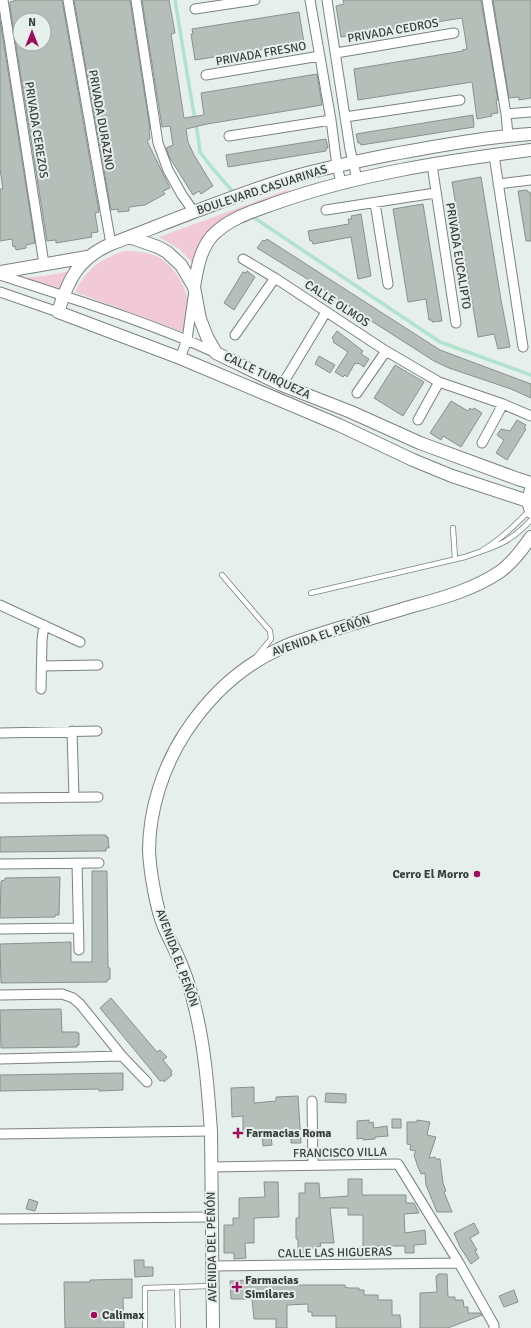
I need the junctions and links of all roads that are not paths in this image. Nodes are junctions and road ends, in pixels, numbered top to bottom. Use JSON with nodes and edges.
{"nodes":[{"id":1,"x":3,"y":0,"type":"edge"},
{"id":2,"x":68,"y":0,"type":"edge"},
{"id":3,"x":136,"y":0,"type":"edge"},
{"id":4,"x":255,"y":0,"type":"edge"},
{"id":5,"x":310,"y":0,"type":"edge"},
{"id":6,"x":327,"y":0,"type":"edge"},
{"id":7,"x":487,"y":0,"type":"edge"},
{"id":8,"x":195,"y":9,"type":"dead end"},
{"id":9,"x":454,"y":33,"type":"dead end"},
{"id":10,"x":336,"y":53,"type":"junction"},
{"id":11,"x":320,"y":56,"type":"junction"},
{"id":12,"x":206,"y":75,"type":"dead end"},
{"id":13,"x":460,"y":100,"type":"dead end"},
{"id":14,"x":531,"y":112,"type":"edge"},
{"id":15,"x":506,"y":114,"type":"junction"},
{"id":16,"x":345,"y":117,"type":"junction"},
{"id":17,"x":331,"y":120,"type":"junction"},
{"id":18,"x":531,"y":134,"type":"edge"},
{"id":19,"x":508,"y":135,"type":"junction"},
{"id":20,"x":229,"y":136,"type":"dead end"},
{"id":21,"x":531,"y":150,"type":"edge"},
{"id":22,"x":494,"y":155,"type":"junction"},
{"id":23,"x":353,"y":162,"type":"junction"},
{"id":24,"x":432,"y":165,"type":"junction"},
{"id":25,"x":337,"y":166,"type":"junction"},
{"id":26,"x":293,"y":177,"type":"junction"},
{"id":27,"x":356,"y":179,"type":"junction"},
{"id":28,"x":531,"y":180,"type":"edge"},
{"id":29,"x":341,"y":182,"type":"junction"},
{"id":30,"x":498,"y":184,"type":"junction"},
{"id":31,"x":435,"y":193,"type":"junction"},
{"id":32,"x":299,"y":195,"type":"junction"},
{"id":33,"x":375,"y":203,"type":"junction"},
{"id":34,"x":326,"y":210,"type":"dead end"},
{"id":35,"x":194,"y":212,"type":"junction"},
{"id":36,"x":129,"y":236,"type":"junction"},
{"id":37,"x":111,"y":244,"type":"junction"},
{"id":38,"x":87,"y":257,"type":"junction"},
{"id":39,"x":243,"y":259,"type":"dead end"},
{"id":40,"x":44,"y":264,"type":"junction"},
{"id":41,"x":0,"y":273,"type":"edge"},
{"id":42,"x":275,"y":278,"type":"junction"},
{"id":43,"x":388,"y":284,"type":"dead end"},
{"id":44,"x":194,"y":287,"type":"junction"},
{"id":45,"x":0,"y":292,"type":"edge"},
{"id":46,"x":63,"y":295,"type":"junction"},
{"id":47,"x":58,"y":312,"type":"junction"},
{"id":48,"x":326,"y":312,"type":"junction"},
{"id":49,"x":456,"y":323,"type":"dead end"},
{"id":50,"x":235,"y":335,"type":"dead end"},
{"id":51,"x":187,"y":340,"type":"junction"},
{"id":52,"x":523,"y":347,"type":"dead end"},
{"id":53,"x":386,"y":351,"type":"junction"},
{"id":54,"x":216,"y":353,"type":"junction"},
{"id":55,"x":180,"y":358,"type":"junction"},
{"id":56,"x":439,"y":382,"type":"junction"},
{"id":57,"x":282,"y":385,"type":"junction"},
{"id":58,"x":358,"y":393,"type":"dead end"},
{"id":59,"x":503,"y":404,"type":"junction"},
{"id":60,"x":531,"y":416,"type":"edge"},
{"id":61,"x":418,"y":420,"type":"dead end"},
{"id":62,"x":482,"y":443,"type":"dead end"},
{"id":63,"x":531,"y":483,"type":"edge"},
{"id":64,"x":531,"y":489,"type":"edge"},
{"id":65,"x":530,"y":511,"type":"edge"},
{"id":66,"x":453,"y":528,"type":"dead end"},
{"id":67,"x":531,"y":538,"type":"edge"},
{"id":68,"x":478,"y":552,"type":"junction"},
{"id":69,"x":455,"y":559,"type":"junction"},
{"id":70,"x":222,"y":575,"type":"dead end"},
{"id":71,"x":310,"y":593,"type":"dead end"},
{"id":72,"x":0,"y":605,"type":"edge"},
{"id":73,"x":44,"y":626,"type":"junction"},
{"id":74,"x":80,"y":642,"type":"dead end"},
{"id":75,"x":98,"y":665,"type":"dead end"},
{"id":76,"x":42,"y":666,"type":"junction"},
{"id":77,"x":245,"y":668,"type":"junction"},
{"id":78,"x":41,"y":689,"type":"dead end"},
{"id":79,"x":72,"y":731,"type":"junction"},
{"id":80,"x":97,"y":731,"type":"dead end"},
{"id":81,"x":0,"y":733,"type":"edge"},
{"id":82,"x":74,"y":797,"type":"junction"},
{"id":83,"x":98,"y":797,"type":"dead end"},
{"id":84,"x":0,"y":798,"type":"edge"},
{"id":85,"x":99,"y":862,"type":"dead end"},
{"id":86,"x":77,"y":863,"type":"junction"},
{"id":87,"x":0,"y":864,"type":"edge"},
{"id":88,"x":78,"y":928,"type":"junction"},
{"id":89,"x":0,"y":929,"type":"edge"},
{"id":90,"x":79,"y":950,"type":"dead end"},
{"id":91,"x":0,"y":995,"type":"edge"},
{"id":92,"x":122,"y":1056,"type":"junction"},
{"id":93,"x":0,"y":1059,"type":"edge"},
{"id":94,"x":146,"y":1082,"type":"dead end"},
{"id":95,"x":312,"y":1101,"type":"dead end"},
{"id":96,"x":211,"y":1131,"type":"junction"},
{"id":97,"x":0,"y":1134,"type":"edge"},
{"id":98,"x":313,"y":1164,"type":"junction"},
{"id":99,"x":211,"y":1167,"type":"junction"},
{"id":100,"x":211,"y":1217,"type":"junction"},
{"id":101,"x":0,"y":1219,"type":"edge"},
{"id":102,"x":459,"y":1263,"type":"junction"},
{"id":103,"x":212,"y":1266,"type":"junction"},
{"id":104,"x":213,"y":1286,"type":"junction"},
{"id":105,"x":177,"y":1288,"type":"junction"},
{"id":106,"x":145,"y":1328,"type":"edge"},
{"id":107,"x":178,"y":1328,"type":"edge"},
{"id":108,"x":213,"y":1328,"type":"edge"},
{"id":109,"x":494,"y":1328,"type":"edge"}],
"edges":[{"from":1,"to":40,"type":"street","name":"PRIVADA CEREZOS"},
{"from":2,"to":37,"type":"street","name":"PRIVADA DURAZNO"},
{"from":3,"to":35,"type":"street"},
{"from":4,"to":8,"type":"street"},
{"from":5,"to":11,"type":"street"},
{"from":6,"to":10,"type":"street"},
{"from":7,"to":15,"type":"street"},
{"from":9,"to":10,"type":"street","name":"PRIVADA CEDROS"},
{"from":10,"to":16,"type":"street"},
{"from":11,"to":12,"type":"street","name":"PRIVADA FRESNO"},
{"from":11,"to":17,"type":"street"},
{"from":13,"to":16,"type":"street"},
{"from":14,"to":15,"type":"street"},
{"from":15,"to":19,"type":"street"},
{"from":16,"to":23,"type":"street"},
{"from":17,"to":20,"type":"street"},
{"from":17,"to":25,"type":"street"},
{"from":18,"to":19,"type":"street","name":"BOULEVARD CASUARINAS"},
{"from":19,"to":23,"type":"street","name":"BOULEVARD CASUARINAS"},
{"from":21,"to":22,"type":"street","name":"BOULEVARD CASUARINAS"},
{"from":22,"to":24,"type":"street","name":"BOULEVARD CASUARINAS"},
{"from":22,"to":30,"type":"street"},
{"from":23,"to":25,"type":"street","name":"BOULEVARD CASUARINAS"},
{"from":23,"to":27,"type":"street"},
{"from":24,"to":27,"type":"street","name":"BOULEVARD CASUARINAS"},
{"from":24,"to":31,"type":"street","name":"PRIVADA EUCALIPTO"},
{"from":25,"to":26,"type":"street","name":"BOULEVARD CASUARINAS"},
{"from":25,"to":29,"type":"street"},
{"from":26,"to":32,"type":"street"},
{"from":26,"to":35,"type":"street","name":"BOULEVARD CASUARINAS"},
{"from":27,"to":29,"type":"street","name":"BOULEVARD CASUARINAS"},
{"from":28,"to":30,"type":"street"},
{"from":29,"to":32,"type":"street","name":"BOULEVARD CASUARINAS"},
{"from":30,"to":52,"type":"street"},
{"from":31,"to":33,"type":"street","name":"PRIVADA EUCALIPTO"},
{"from":31,"to":49,"type":"street","name":"PRIVADA EUCALIPTO"},
{"from":32,"to":44,"type":"street","name":"BOULEVARD CASUARINAS"},
{"from":33,"to":34,"type":"street","name":"PRIVADA EUCALIPTO"},
{"from":33,"to":43,"type":"street"},
{"from":35,"to":36,"type":"street","name":"BOULEVARD CASUARINAS"},
{"from":36,"to":37,"type":"street","name":"BOULEVARD CASUARINAS"},
{"from":36,"to":44,"type":"street"},
{"from":37,"to":38,"type":"street","name":"BOULEVARD CASUARINAS"},
{"from":38,"to":40,"type":"street"},
{"from":38,"to":46,"type":"street","name":"BOULEVARD CASUARINAS"},
{"from":39,"to":42,"type":"street","name":"CALLE OLMOS"},
{"from":40,"to":41,"type":"street"},
{"from":41,"to":46,"type":"street","name":"CALLE TURQUEZA"},
{"from":42,"to":48,"type":"street","name":"CALLE OLMOS"},
{"from":42,"to":50,"type":"street"},
{"from":44,"to":51,"type":"street","name":"BOULEVARD CASUARINAS"},
{"from":44,"to":54,"type":"street"},
{"from":45,"to":47,"type":"street","name":"CALLE TURQUEZA"},
{"from":46,"to":47,"type":"street","name":"BOULEVARD CASUARINAS"},
{"from":46,"to":51,"type":"street","name":"CALLE TURQUEZA"},
{"from":47,"to":55,"type":"street","name":"CALLE TURQUEZA"},
{"from":48,"to":53,"type":"street","name":"CALLE OLMOS"},
{"from":48,"to":57,"type":"street"},
{"from":51,"to":54,"type":"street","name":"CALLE TURQUEZA"},
{"from":51,"to":55,"type":"street","name":"BOULEVARD CASUARINAS"},
{"from":53,"to":56,"type":"street","name":"CALLE OLMOS"},
{"from":53,"to":58,"type":"street"},
{"from":54,"to":57,"type":"street","name":"CALLE TURQUEZA"},
{"from":55,"to":65,"type":"street","name":"CALLE TURQUEZA"},
{"from":56,"to":59,"type":"street","name":"CALLE OLMOS"},
{"from":56,"to":61,"type":"street"},
{"from":57,"to":63,"type":"street","name":"CALLE TURQUEZA"},
{"from":59,"to":60,"type":"street","name":"CALLE OLMOS"},
{"from":59,"to":62,"type":"street"},
{"from":64,"to":65,"type":"street"},
{"from":65,"to":68,"type":"lane"},
{"from":65,"to":68,"type":"lane"},
{"from":66,"to":69,"type":"lane"},
{"from":67,"to":77,"type":"street","name":"AVENIDA EL PEÑÓN"},
{"from":68,"to":69,"type":"lane"},
{"from":69,"to":71,"type":"lane"},
{"from":70,"to":77,"type":"lane"},
{"from":72,"to":73,"type":"street"},
{"from":73,"to":74,"type":"street"},
{"from":73,"to":76,"type":"street"},
{"from":75,"to":76,"type":"street"},
{"from":76,"to":78,"type":"street"},
{"from":77,"to":96,"type":"street","name":"AVENIDA EL PEÑÓN"},
{"from":79,"to":80,"type":"street"},
{"from":79,"to":81,"type":"street"},
{"from":79,"to":82,"type":"street"},
{"from":82,"to":83,"type":"street"},
{"from":82,"to":84,"type":"street"},
{"from":85,"to":86,"type":"street"},
{"from":86,"to":87,"type":"street"},
{"from":86,"to":88,"type":"street"},
{"from":88,"to":89,"type":"street"},
{"from":88,"to":90,"type":"street"},
{"from":91,"to":92,"type":"street"},
{"from":92,"to":93,"type":"street"},
{"from":92,"to":94,"type":"street"},
{"from":95,"to":98,"type":"street"},
{"from":96,"to":97,"type":"street"},
{"from":96,"to":99,"type":"street","name":"AVENIDA EL PEÑÓN"},
{"from":98,"to":99,"type":"street","name":"FRANCISCO VILLA"},
{"from":98,"to":102,"type":"street","name":"FRANCISCO VILLA"},
{"from":99,"to":100,"type":"street","name":"AVENIDA DEL PEÑÓN"},
{"from":100,"to":101,"type":"street"},
{"from":100,"to":103,"type":"street","name":"AVENIDA DEL PEÑÓN"},
{"from":102,"to":103,"type":"street","name":"CALLE LAS HIGUERAS"},
{"from":102,"to":109,"type":"street","name":"FRANCISCO VILLA"},
{"from":103,"to":104,"type":"street","name":"AVENIDA DEL PEÑÓN"},
{"from":104,"to":105,"type":"lane"},
{"from":104,"to":108,"type":"street","name":"AVENIDA DEL PEÑÓN"},
{"from":105,"to":106,"type":"lane"},
{"from":105,"to":107,"type":"lane"}]}
